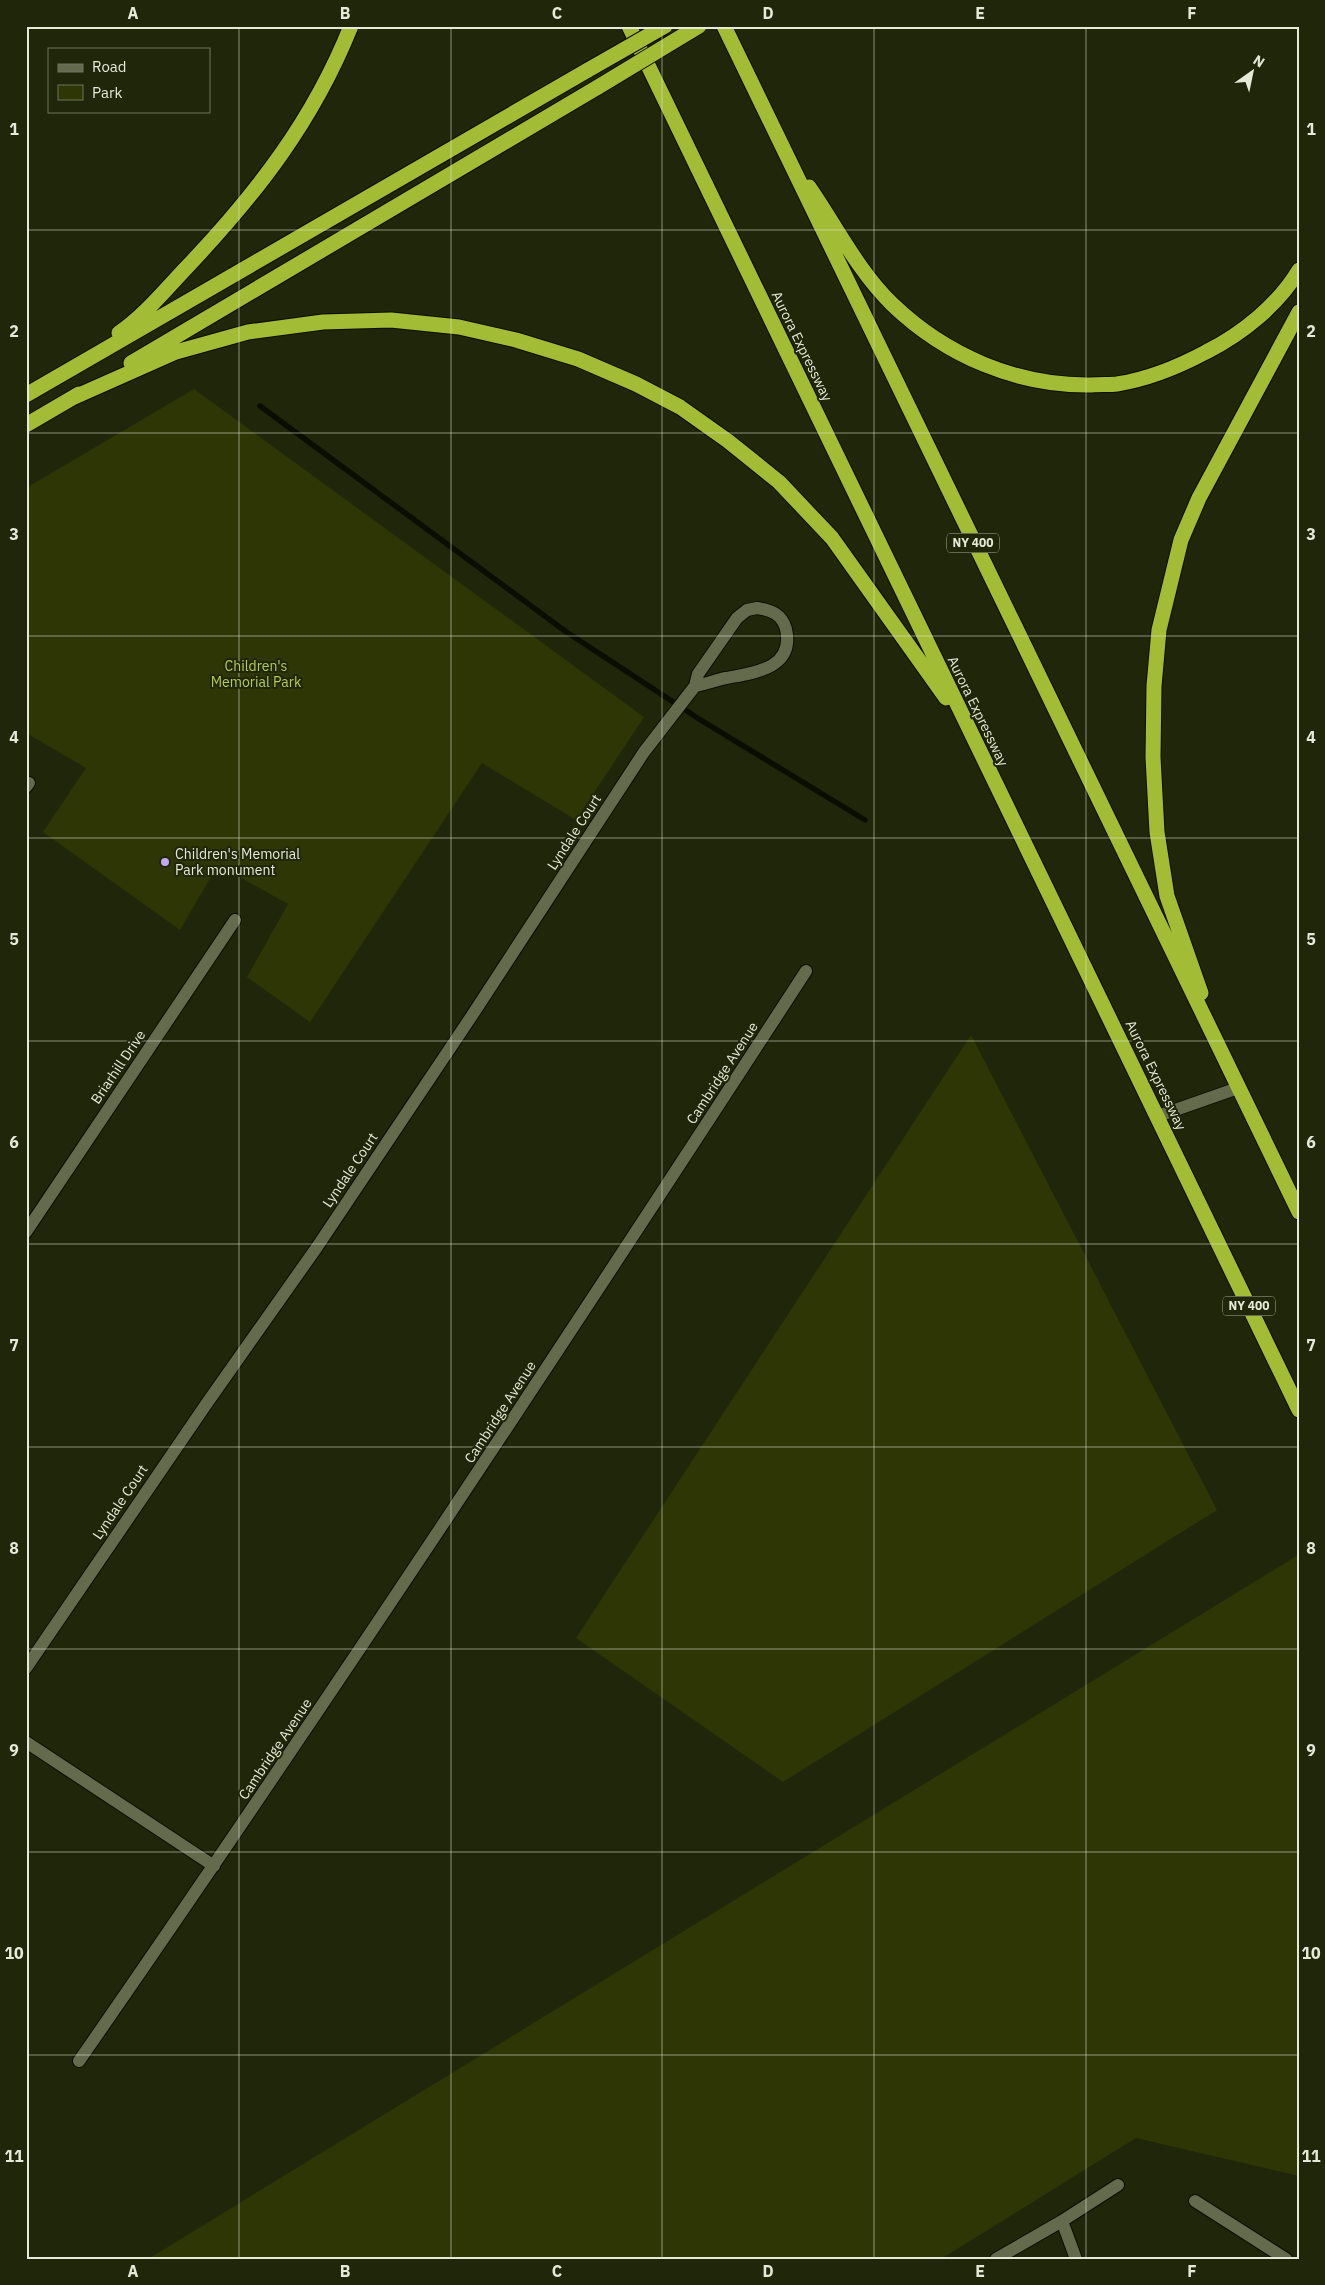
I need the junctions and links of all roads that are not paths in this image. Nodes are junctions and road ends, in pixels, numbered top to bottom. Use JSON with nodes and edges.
{"nodes":[{"id":1,"x":351,"y":26,"type":"edge"},
{"id":2,"x":629,"y":26,"type":"edge"},
{"id":3,"x":665,"y":26,"type":"edge"},
{"id":4,"x":699,"y":26,"type":"edge"},
{"id":5,"x":724,"y":26,"type":"edge"},
{"id":6,"x":783,"y":152,"type":"junction"},
{"id":7,"x":1299,"y":270,"type":"edge"},
{"id":8,"x":1299,"y":312,"type":"edge"},
{"id":9,"x":53,"y":380,"type":"junction"},
{"id":10,"x":26,"y":395,"type":"edge"},
{"id":11,"x":70,"y":399,"type":"junction"},
{"id":12,"x":26,"y":425,"type":"edge"},
{"id":13,"x":695,"y":686,"type":"junction"},
{"id":14,"x":971,"y":734,"type":"junction"},
{"id":15,"x":236,"y":920,"type":"dead end"},
{"id":16,"x":806,"y":971,"type":"dead end"},
{"id":17,"x":1224,"y":1059,"type":"junction"},
{"id":18,"x":1238,"y":1088,"type":"junction"},
{"id":19,"x":1158,"y":1116,"type":"junction"},
{"id":20,"x":1299,"y":1212,"type":"edge"},
{"id":21,"x":26,"y":1232,"type":"edge"},
{"id":22,"x":1299,"y":1410,"type":"edge"},
{"id":23,"x":26,"y":1668,"type":"edge"},
{"id":24,"x":26,"y":1742,"type":"edge"},
{"id":25,"x":214,"y":1866,"type":"junction"},
{"id":26,"x":79,"y":2060,"type":"dead end"},
{"id":27,"x":1118,"y":2186,"type":"dead end"},
{"id":28,"x":1195,"y":2201,"type":"dead end"},
{"id":29,"x":1062,"y":2221,"type":"junction"},
{"id":30,"x":996,"y":2259,"type":"edge"},
{"id":31,"x":1076,"y":2259,"type":"edge"},
{"id":32,"x":1286,"y":2259,"type":"edge"}],
"edges":[{"from":1,"to":9,"type":"highway"},
{"from":2,"to":14,"type":"highway","name":"Aurora Expressway","number":"NY 400"},
{"from":3,"to":9,"type":"highway","bridge":true},
{"from":4,"to":11,"type":"highway","bridge":true},
{"from":5,"to":6,"type":"highway","number":"NY 400"},
{"from":6,"to":7,"type":"highway"},
{"from":6,"to":17,"type":"highway","number":"NY 400"},
{"from":8,"to":17,"type":"highway"},
{"from":9,"to":10,"type":"highway"},
{"from":11,"to":12,"type":"highway"},
{"from":11,"to":14,"type":"highway"},
{"from":13,"to":13,"type":"street","name":"Lyndale Court"},
{"from":13,"to":23,"type":"street","name":"Lyndale Court"},
{"from":14,"to":19,"type":"highway","name":"Aurora Expressway","number":"NY 400"},
{"from":15,"to":21,"type":"street","name":"Briarhill Drive"},
{"from":16,"to":25,"type":"street","name":"Cambridge Avenue"},
{"from":17,"to":18,"type":"highway","number":"NY 400"},
{"from":18,"to":19,"type":"street"},
{"from":18,"to":20,"type":"highway","number":"NY 400"},
{"from":19,"to":22,"type":"highway","name":"Aurora Expressway","number":"NY 400"},
{"from":24,"to":25,"type":"street"},
{"from":25,"to":26,"type":"street","name":"Cambridge Avenue"},
{"from":27,"to":29,"type":"street"},
{"from":28,"to":32,"type":"street"},
{"from":29,"to":30,"type":"street"},
{"from":29,"to":31,"type":"street"}]}
